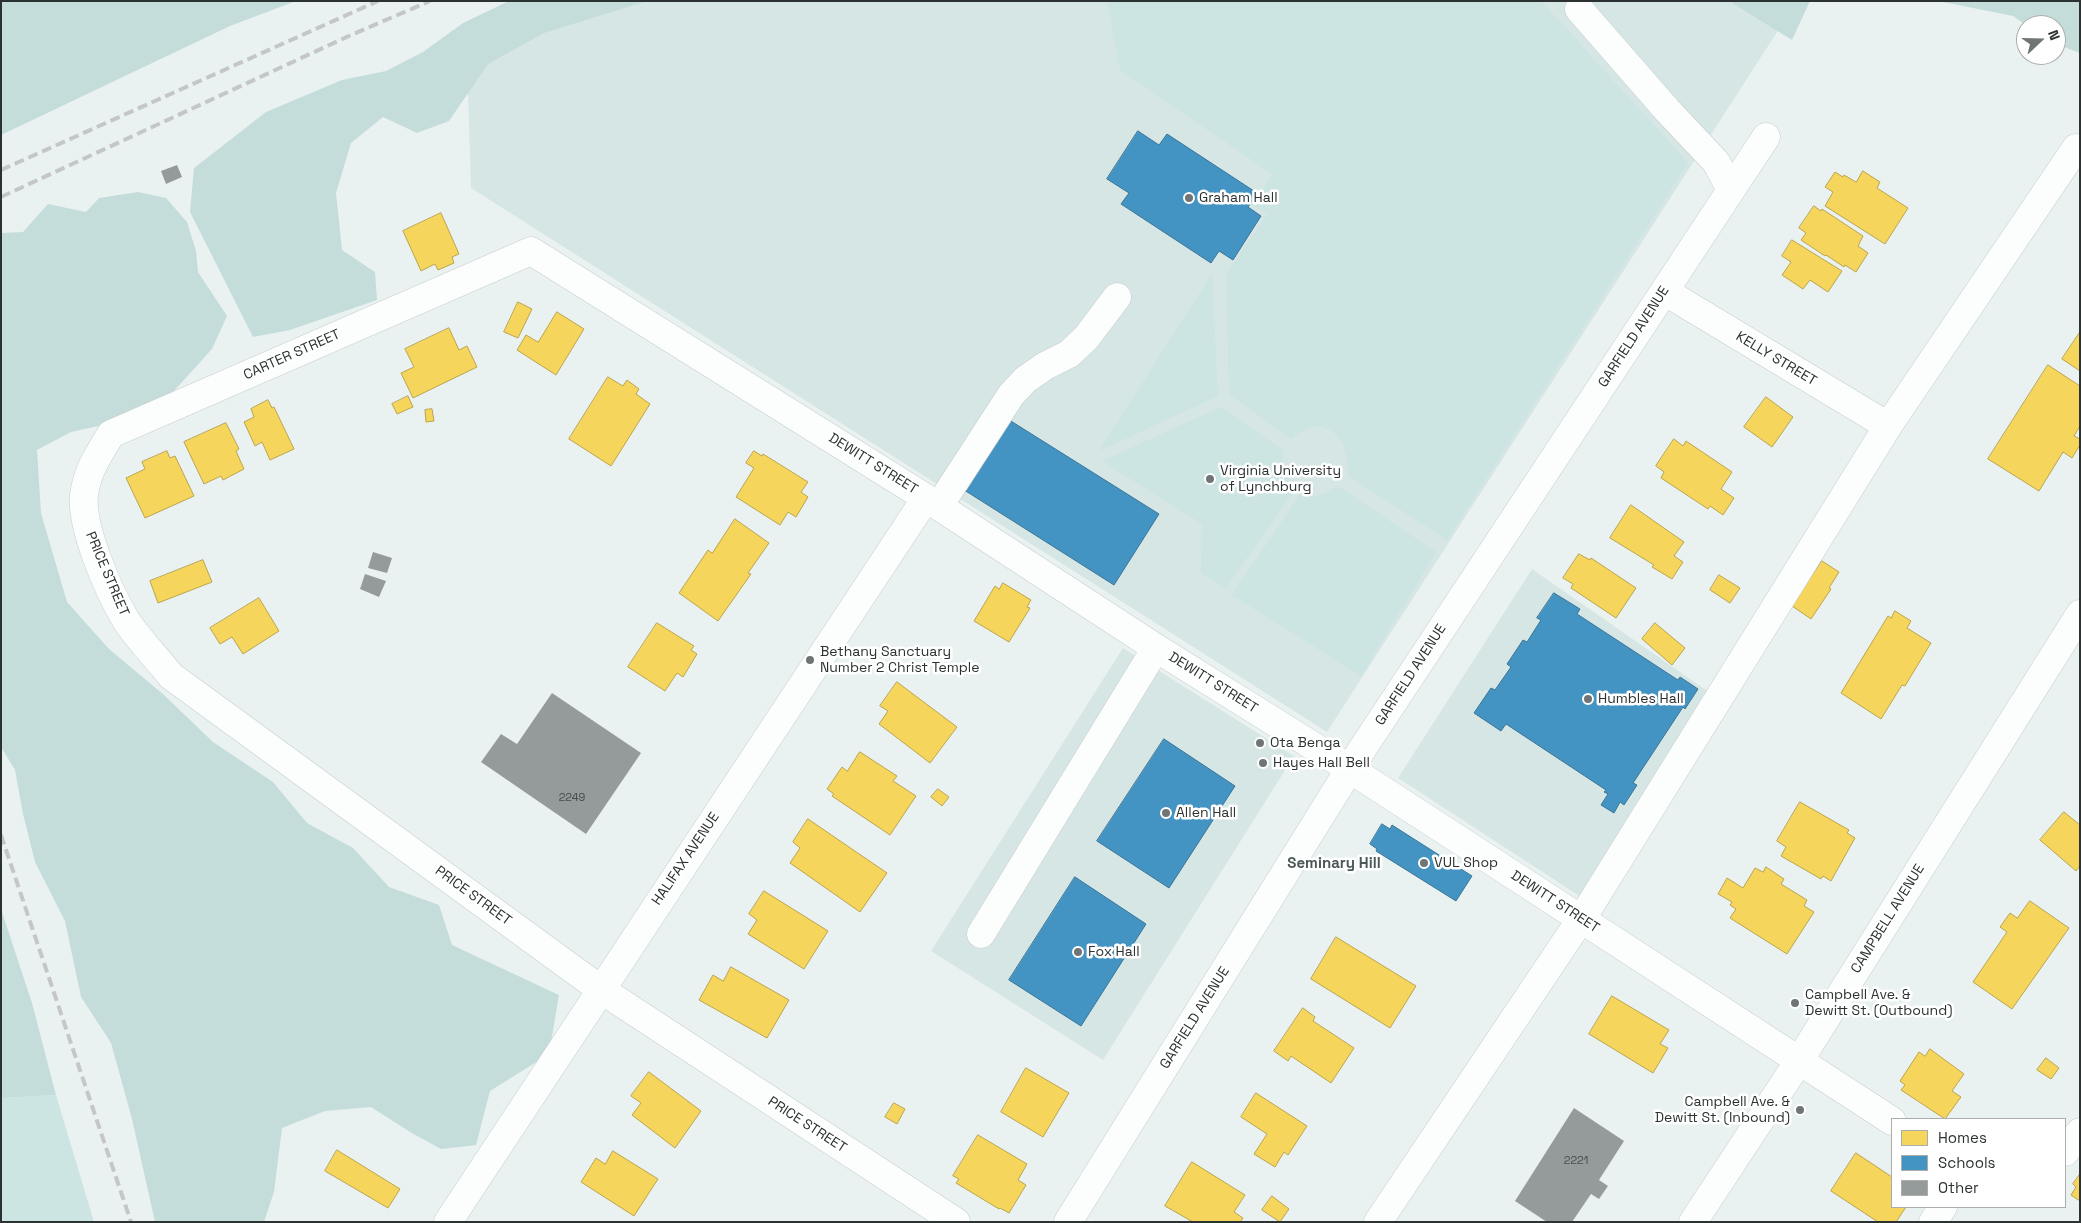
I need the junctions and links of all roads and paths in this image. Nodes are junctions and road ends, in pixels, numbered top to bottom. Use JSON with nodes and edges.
{"nodes":[{"id":1,"x":1579,"y":9,"type":"dead end"},
{"id":2,"x":1766,"y":137,"type":"dead end"},
{"id":3,"x":2076,"y":148,"type":"dead end"},
{"id":4,"x":1730,"y":190,"type":"junction"},
{"id":5,"x":531,"y":251,"type":"joint"},
{"id":6,"x":1664,"y":291,"type":"junction"},
{"id":7,"x":1117,"y":297,"type":"dead end"},
{"id":8,"x":1888,"y":426,"type":"junction"},
{"id":9,"x":84,"y":491,"type":"joint"},
{"id":10,"x":933,"y":502,"type":"junction"},
{"id":11,"x":2080,"y":614,"type":"edge"},
{"id":12,"x":1156,"y":648,"type":"junction"},
{"id":13,"x":1350,"y":769,"type":"junction"},
{"id":14,"x":1581,"y":919,"type":"junction"},
{"id":15,"x":981,"y":934,"type":"dead end"},
{"id":16,"x":600,"y":989,"type":"junction"},
{"id":17,"x":1799,"y":1061,"type":"junction"},
{"id":18,"x":1891,"y":1120,"type":"edge"},
{"id":19,"x":2080,"y":1132,"type":"edge"},
{"id":20,"x":2066,"y":1151,"type":"edge"},
{"id":21,"x":1943,"y":1208,"type":"edge"},
{"id":22,"x":448,"y":1222,"type":"edge"},
{"id":23,"x":956,"y":1222,"type":"edge"},
{"id":24,"x":1068,"y":1222,"type":"edge"},
{"id":25,"x":1378,"y":1222,"type":"edge"},
{"id":26,"x":1693,"y":1222,"type":"edge"},
{"id":27,"x":1933,"y":1222,"type":"edge"}],
"edges":[{"from":1,"to":4,"type":"street"},
{"from":2,"to":4,"type":"street","name":"GARFIELD AVENUE"},
{"from":3,"to":8,"type":"street"},
{"from":4,"to":6,"type":"street","name":"GARFIELD AVENUE"},
{"from":5,"to":9,"type":"street","name":"CARTER STREET"},
{"from":5,"to":10,"type":"street","name":"DEWITT STREET"},
{"from":6,"to":8,"type":"street","name":"KELLY STREET"},
{"from":6,"to":13,"type":"street","name":"GARFIELD AVENUE"},
{"from":7,"to":10,"type":"street","name":"HALIFAX AVENUE"},
{"from":8,"to":14,"type":"street"},
{"from":9,"to":16,"type":"street","name":"PRICE STREET"},
{"from":10,"to":12,"type":"street","name":"DEWITT STREET"},
{"from":10,"to":16,"type":"street","name":"HALIFAX AVENUE"},
{"from":11,"to":17,"type":"street","name":"CAMPBELL AVENUE"},
{"from":12,"to":13,"type":"street","name":"DEWITT STREET"},
{"from":12,"to":15,"type":"street"},
{"from":13,"to":14,"type":"street","name":"DEWITT STREET"},
{"from":13,"to":24,"type":"street","name":"GARFIELD AVENUE"},
{"from":14,"to":17,"type":"street","name":"DEWITT STREET"},
{"from":14,"to":25,"type":"street"},
{"from":16,"to":22,"type":"street","name":"HALIFAX AVENUE"},
{"from":16,"to":23,"type":"street","name":"PRICE STREET"},
{"from":17,"to":18,"type":"street","name":"DEWITT STREET"},
{"from":17,"to":26,"type":"street","name":"CAMPBELL AVENUE"},
{"from":19,"to":20,"type":"street"},
{"from":21,"to":27,"type":"street"}]}
